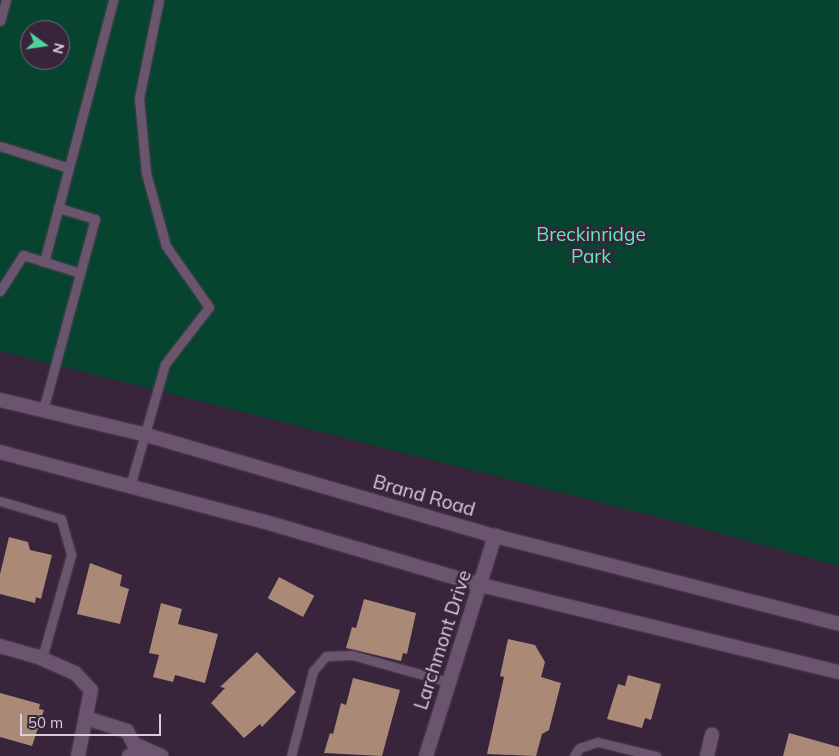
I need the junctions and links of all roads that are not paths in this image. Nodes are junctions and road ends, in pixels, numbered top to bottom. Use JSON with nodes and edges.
{"nodes":[{"id":1,"x":6,"y":0,"type":"edge"},
{"id":2,"x":113,"y":0,"type":"edge"},
{"id":3,"x":159,"y":0,"type":"edge"},
{"id":4,"x":0,"y":21,"type":"edge"},
{"id":5,"x":0,"y":146,"type":"edge"},
{"id":6,"x":69,"y":168,"type":"junction"},
{"id":7,"x":58,"y":208,"type":"junction"},
{"id":8,"x":44,"y":262,"type":"junction"},
{"id":9,"x":80,"y":273,"type":"junction"},
{"id":10,"x":0,"y":291,"type":"edge"},
{"id":11,"x":0,"y":400,"type":"edge"},
{"id":12,"x":43,"y":410,"type":"junction"},
{"id":13,"x":143,"y":434,"type":"junction"},
{"id":14,"x":0,"y":452,"type":"edge"},
{"id":15,"x":130,"y":486,"type":"junction"},
{"id":16,"x":0,"y":501,"type":"edge"},
{"id":17,"x":495,"y":536,"type":"junction"},
{"id":18,"x":481,"y":586,"type":"junction"},
{"id":19,"x":839,"y":624,"type":"edge"},
{"id":20,"x":0,"y":646,"type":"edge"},
{"id":21,"x":42,"y":658,"type":"junction"},
{"id":22,"x":839,"y":672,"type":"edge"},
{"id":23,"x":449,"y":682,"type":"junction"},
{"id":24,"x":86,"y":718,"type":"junction"},
{"id":25,"x":712,"y":735,"type":"dead end"},
{"id":26,"x":78,"y":756,"type":"edge"},
{"id":27,"x":129,"y":756,"type":"edge"},
{"id":28,"x":144,"y":756,"type":"edge"},
{"id":29,"x":161,"y":756,"type":"edge"},
{"id":30,"x":290,"y":756,"type":"edge"},
{"id":31,"x":426,"y":756,"type":"edge"},
{"id":32,"x":574,"y":756,"type":"edge"},
{"id":33,"x":656,"y":756,"type":"edge"},
{"id":34,"x":707,"y":756,"type":"edge"}],
"edges":[{"from":1,"to":4,"type":"lane"},
{"from":2,"to":6,"type":"lane"},
{"from":3,"to":13,"type":"lane"},
{"from":5,"to":6,"type":"lane"},
{"from":6,"to":7,"type":"lane"},
{"from":7,"to":8,"type":"lane"},
{"from":7,"to":9,"type":"lane"},
{"from":8,"to":9,"type":"lane"},
{"from":8,"to":10,"type":"lane"},
{"from":9,"to":12,"type":"lane"},
{"from":11,"to":12,"type":"main road","name":"Brand Road"},
{"from":12,"to":13,"type":"main road","name":"Brand Road"},
{"from":13,"to":15,"type":"lane"},
{"from":13,"to":17,"type":"main road","name":"Brand Road"},
{"from":14,"to":15,"type":"main road"},
{"from":15,"to":18,"type":"main road"},
{"from":16,"to":21,"type":"lane"},
{"from":17,"to":18,"type":"main road","name":"Larchmont Drive"},
{"from":17,"to":19,"type":"main road","name":"Brand Road"},
{"from":18,"to":22,"type":"main road"},
{"from":18,"to":23,"type":"main road","name":"Larchmont Drive"},
{"from":20,"to":21,"type":"main road"},
{"from":21,"to":24,"type":"main road"},
{"from":23,"to":30,"type":"lane"},
{"from":23,"to":31,"type":"main road","name":"Larchmont Drive"},
{"from":24,"to":26,"type":"main road"},
{"from":24,"to":29,"type":"main road"},
{"from":25,"to":34,"type":"main road"},
{"from":27,"to":28,"type":"main road"},
{"from":32,"to":33,"type":"lane"}]}
